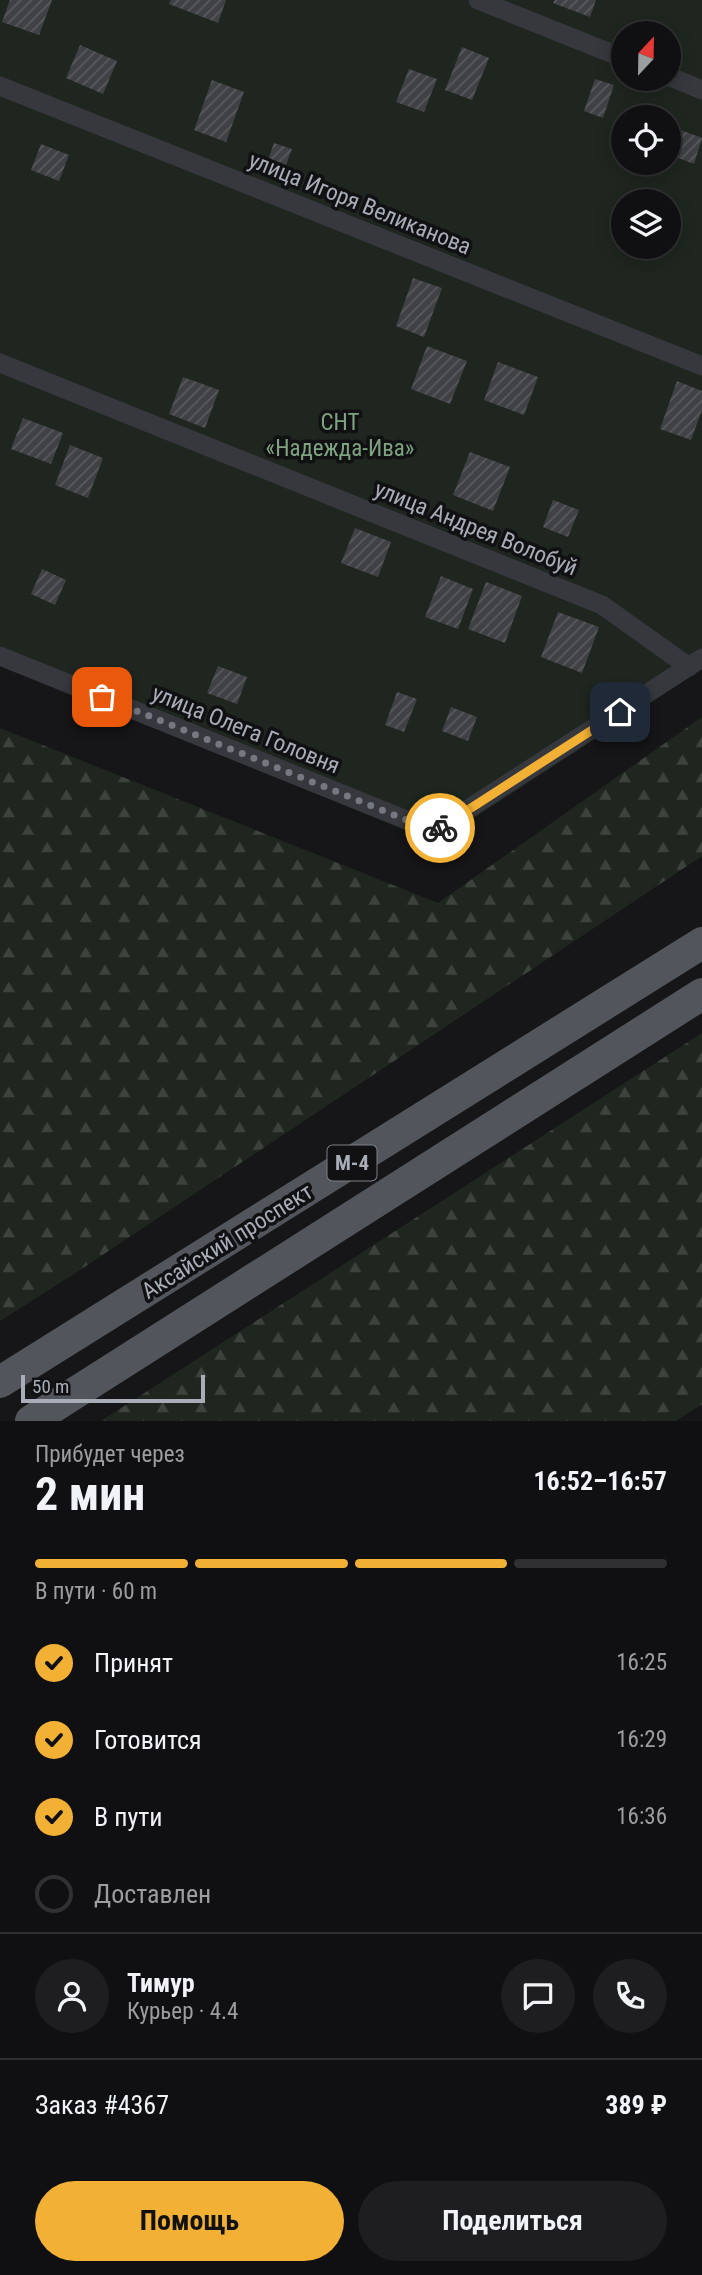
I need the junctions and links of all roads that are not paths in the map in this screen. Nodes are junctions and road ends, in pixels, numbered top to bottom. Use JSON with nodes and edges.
{"nodes":[{"id":1,"x":478,"y":0,"type":"edge"},
{"id":2,"x":611,"y":53,"type":"edge"},
{"id":3,"x":681,"y":81,"type":"edge"},
{"id":4,"x":0,"y":86,"type":"edge"},
{"id":5,"x":702,"y":90,"type":"edge"},
{"id":6,"x":0,"y":363,"type":"edge"},
{"id":7,"x":702,"y":366,"type":"edge"},
{"id":8,"x":0,"y":656,"type":"edge"},
{"id":9,"x":696,"y":663,"type":"edge"},
{"id":10,"x":702,"y":943,"type":"edge"},
{"id":11,"x":702,"y":994,"type":"edge"},
{"id":12,"x":0,"y":1382,"type":"edge"},
{"id":13,"x":31,"y":1421,"type":"edge"}],
"edges":[{"from":1,"to":2,"type":"street"},
{"from":3,"to":5,"type":"street"},
{"from":4,"to":7,"type":"street","name":"улица Игоря Великанова"},
{"from":6,"to":9,"type":"street","name":"улица Андрея Волобуй"},
{"from":8,"to":9,"type":"street","name":"улица Олега Головня"},
{"from":10,"to":12,"type":"main road","name":"Аксайский проспект","number":"М-4"},
{"from":11,"to":13,"type":"main road","name":"Аксайский проспект","number":"М-4"}]}
